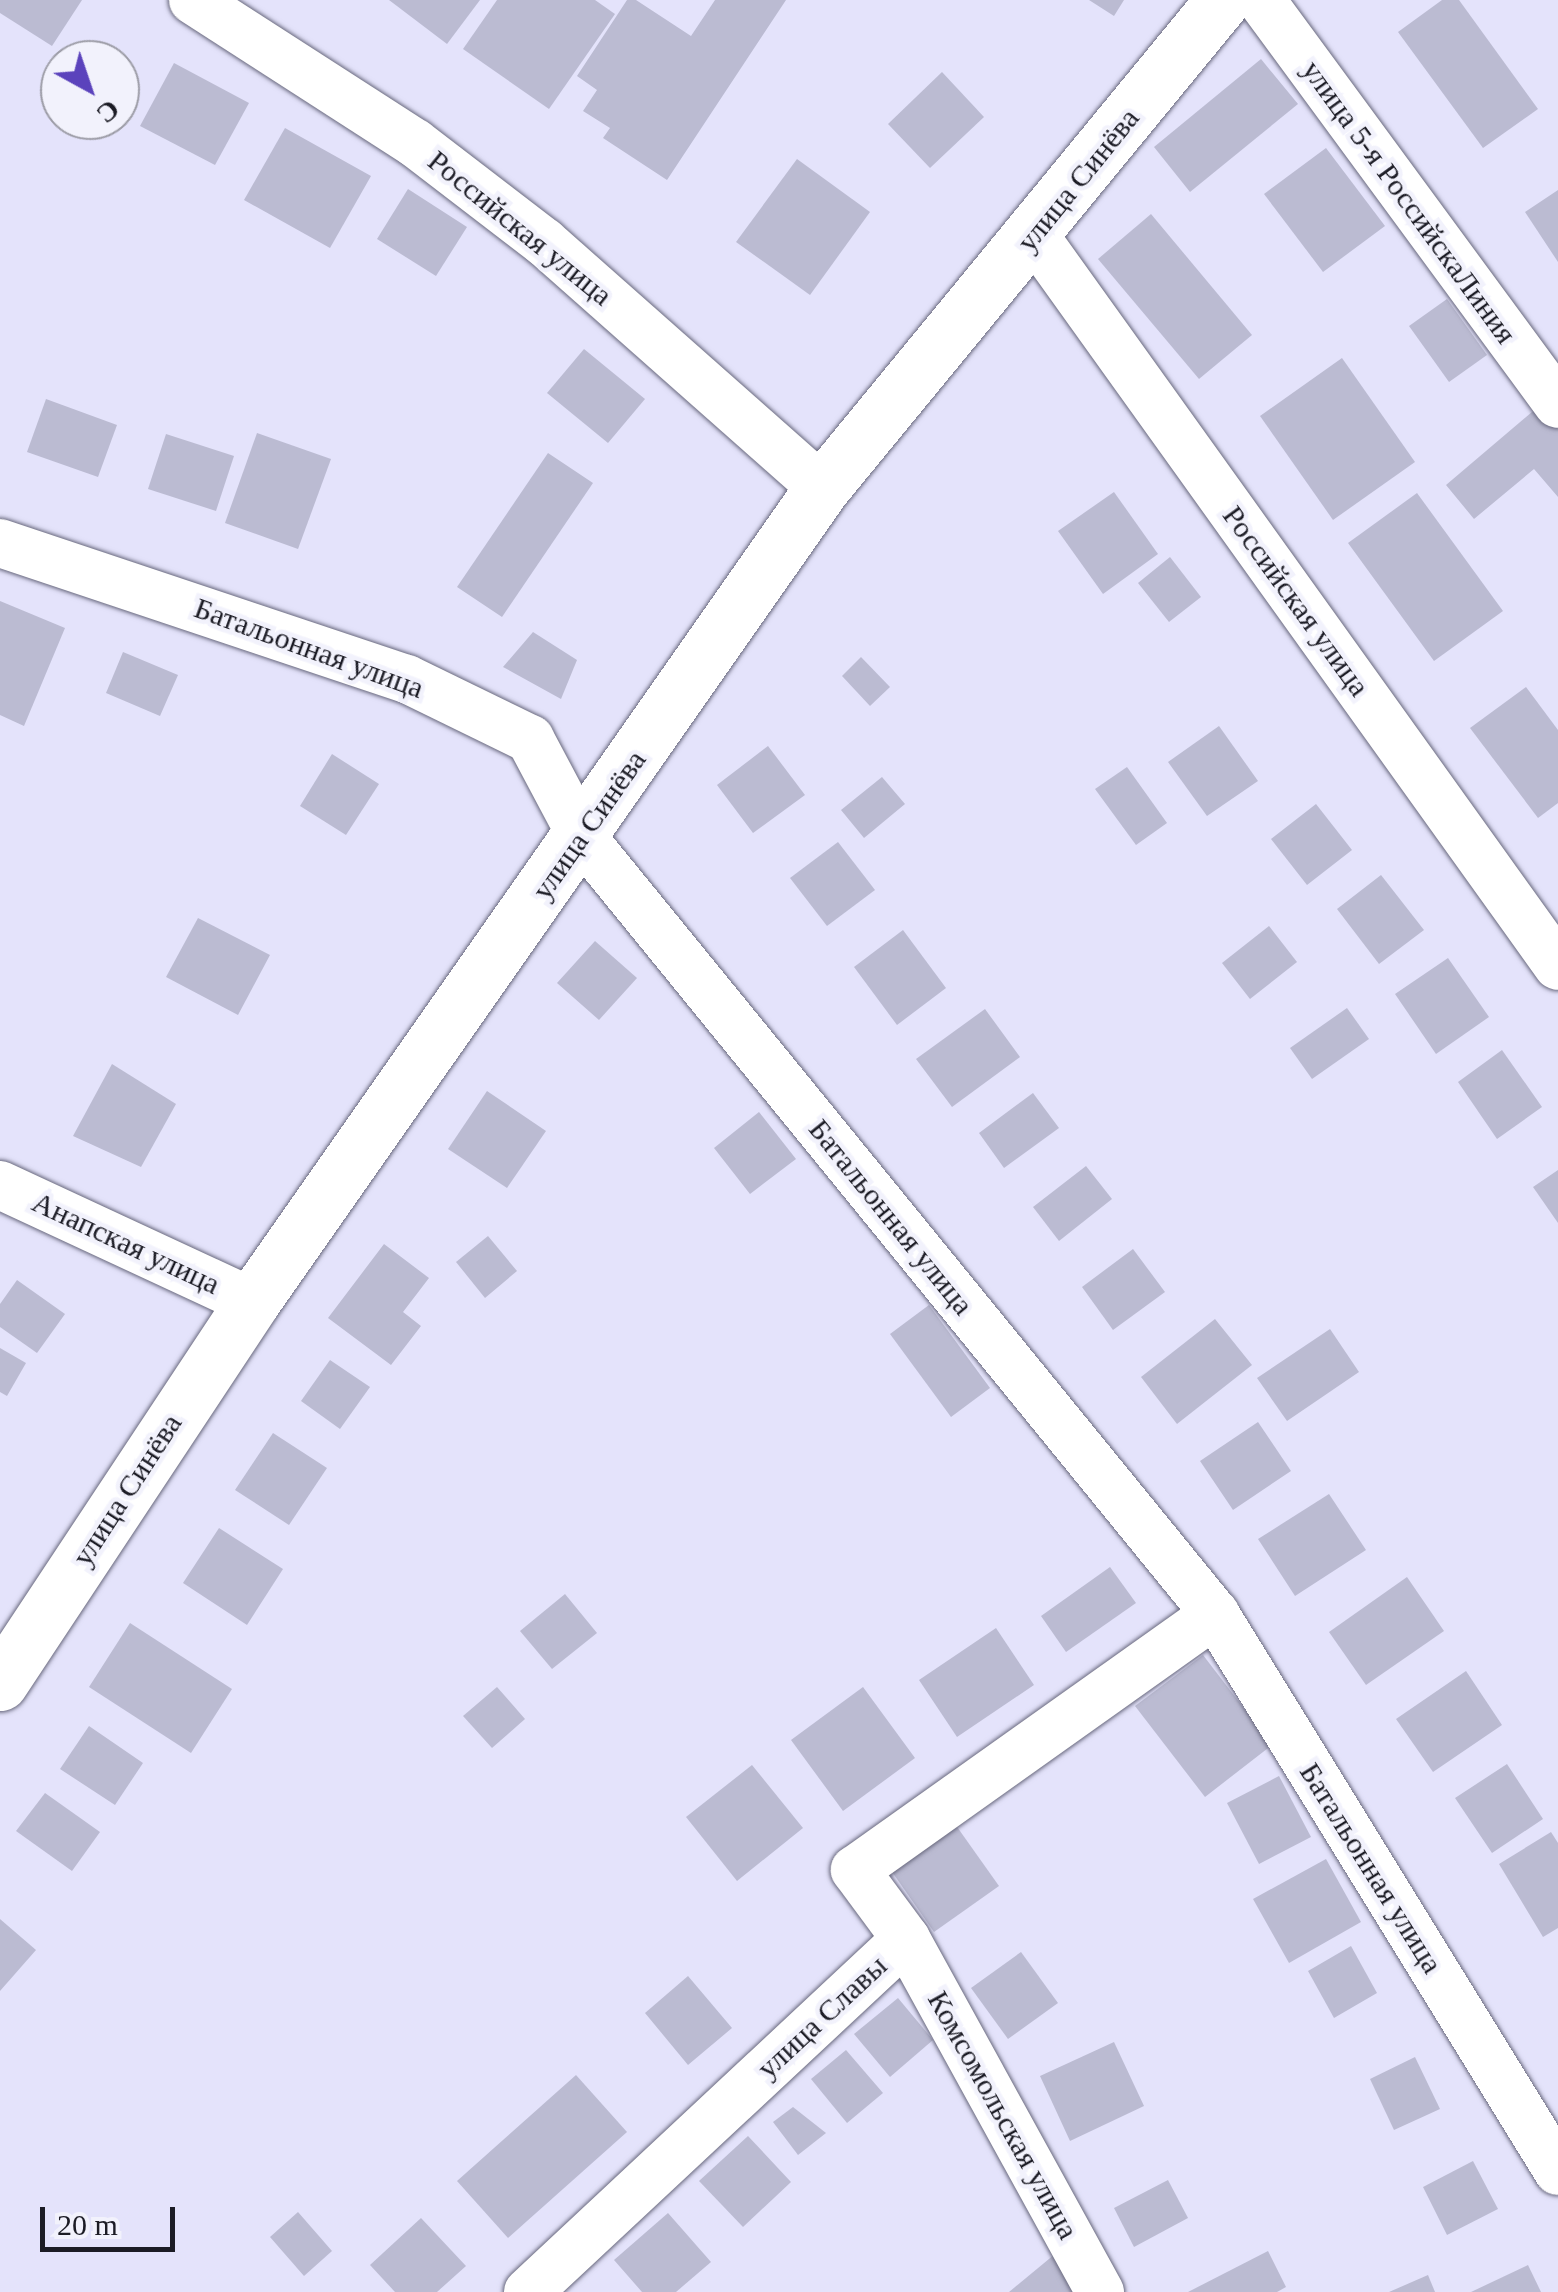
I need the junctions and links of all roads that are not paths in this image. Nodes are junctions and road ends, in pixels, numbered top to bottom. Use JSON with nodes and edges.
{"nodes":[{"id":1,"x":194,"y":0,"type":"edge"},
{"id":2,"x":1222,"y":0,"type":"edge"},
{"id":3,"x":1261,"y":0,"type":"edge"},
{"id":4,"x":1034,"y":235,"type":"junction"},
{"id":5,"x":1558,"y":404,"type":"edge"},
{"id":6,"x":822,"y":488,"type":"junction"},
{"id":7,"x":0,"y":544,"type":"edge"},
{"id":8,"x":582,"y":837,"type":"junction"},
{"id":9,"x":1558,"y":966,"type":"edge"},
{"id":10,"x":0,"y":1184,"type":"edge"},
{"id":11,"x":252,"y":1302,"type":"junction"},
{"id":12,"x":1215,"y":1614,"type":"junction"},
{"id":13,"x":0,"y":1683,"type":"edge"},
{"id":14,"x":906,"y":1939,"type":"junction"},
{"id":15,"x":1558,"y":2172,"type":"edge"},
{"id":16,"x":528,"y":2292,"type":"edge"},
{"id":17,"x":1100,"y":2292,"type":"edge"}],
"edges":[{"from":1,"to":6,"type":"street","name":"Российская улица"},
{"from":2,"to":4,"type":"main road","name":"улица Синёва"},
{"from":3,"to":5,"type":"street","name":"улица 5-я РоссийскаЛиния"},
{"from":4,"to":6,"type":"main road","name":"улица Синёва"},
{"from":4,"to":9,"type":"street","name":"Российская улица"},
{"from":6,"to":8,"type":"main road","name":"улица Синёва"},
{"from":7,"to":8,"type":"street","name":"Батальонная улица"},
{"from":8,"to":11,"type":"main road","name":"улица Синёва"},
{"from":8,"to":12,"type":"street","name":"Батальонная улица"},
{"from":10,"to":11,"type":"street","name":"Анапская улица"},
{"from":11,"to":13,"type":"main road","name":"улица Синёва"},
{"from":12,"to":14,"type":"street","name":"улица Славы"},
{"from":12,"to":15,"type":"street","name":"Батальонная улица"},
{"from":14,"to":16,"type":"street","name":"улица Славы"},
{"from":14,"to":17,"type":"street","name":"Комсомольская улица"}]}
